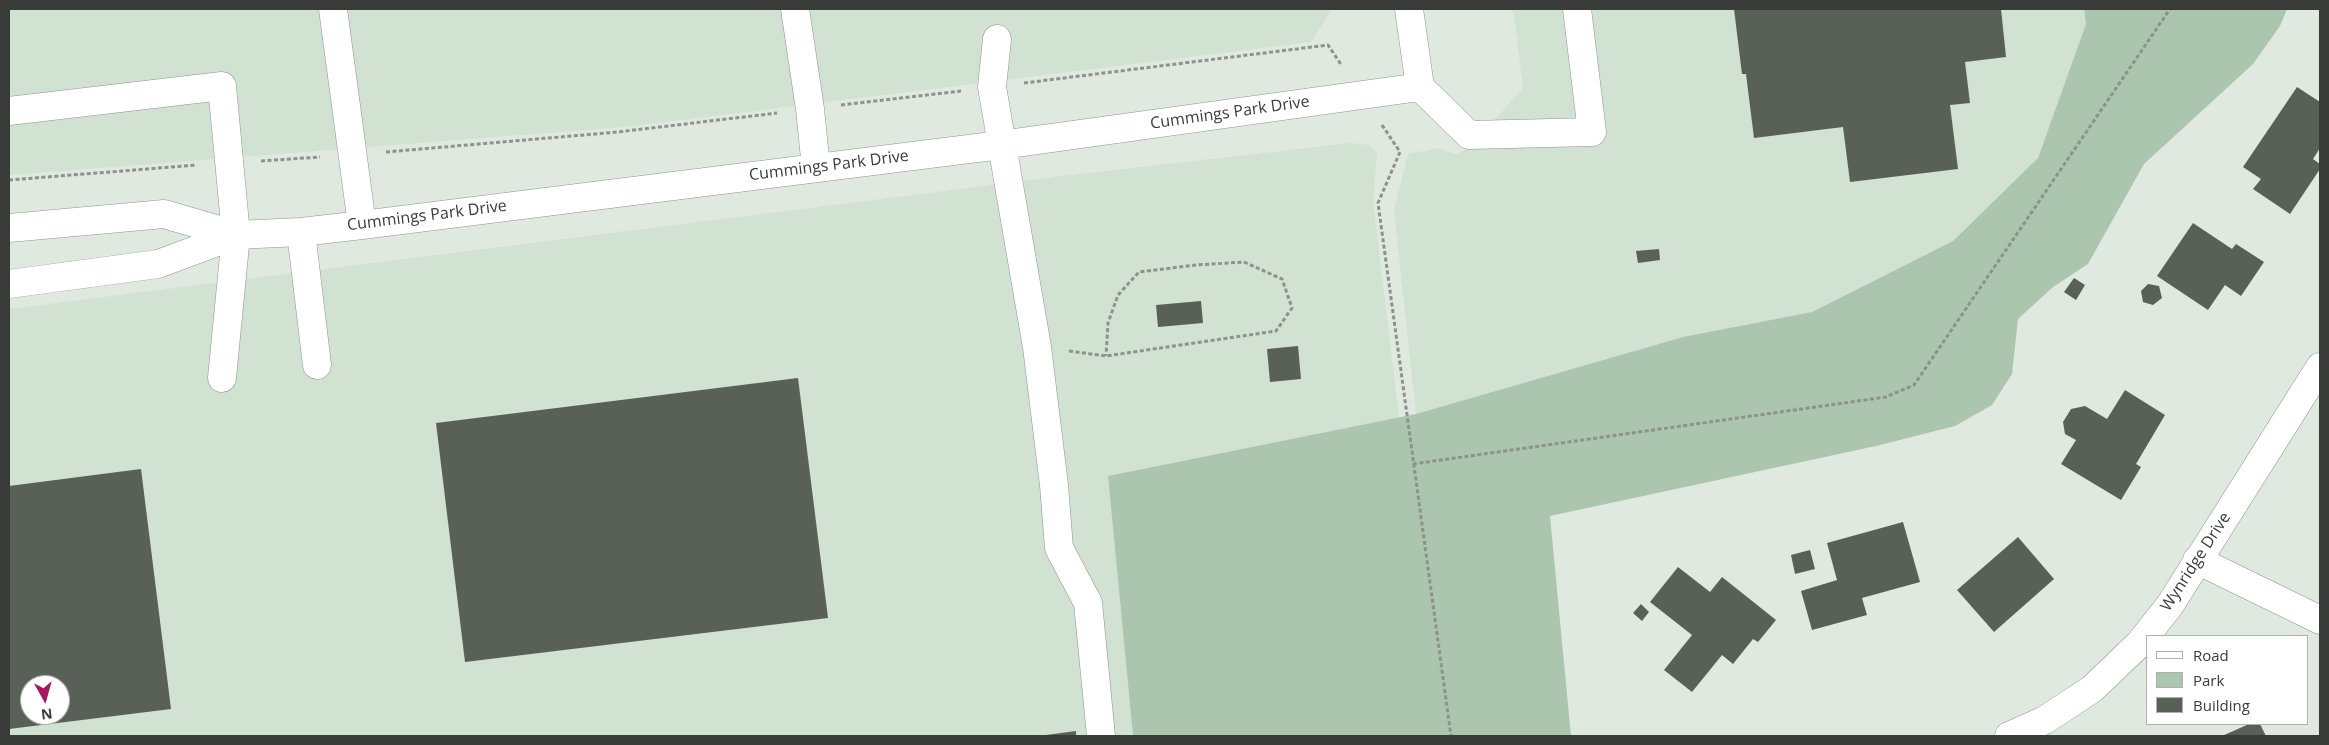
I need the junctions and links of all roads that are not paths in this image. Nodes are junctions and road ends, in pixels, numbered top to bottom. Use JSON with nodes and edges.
{"nodes":[{"id":1,"x":333,"y":9,"type":"edge"},
{"id":2,"x":795,"y":9,"type":"edge"},
{"id":3,"x":1409,"y":9,"type":"edge"},
{"id":4,"x":1577,"y":9,"type":"edge"},
{"id":5,"x":997,"y":39,"type":"dead end"},
{"id":6,"x":1420,"y":87,"type":"junction"},
{"id":7,"x":9,"y":111,"type":"edge"},
{"id":8,"x":1001,"y":145,"type":"junction"},
{"id":9,"x":816,"y":168,"type":"junction"},
{"id":10,"x":362,"y":225,"type":"junction"},
{"id":11,"x":9,"y":228,"type":"edge"},
{"id":12,"x":301,"y":232,"type":"junction"},
{"id":13,"x":236,"y":235,"type":"junction"},
{"id":14,"x":9,"y":284,"type":"edge"},
{"id":15,"x":317,"y":365,"type":"dead end"},
{"id":16,"x":2320,"y":367,"type":"edge"},
{"id":17,"x":222,"y":378,"type":"dead end"},
{"id":18,"x":2197,"y":560,"type":"junction"},
{"id":19,"x":2320,"y":620,"type":"edge"},
{"id":20,"x":2146,"y":635,"type":"edge"},
{"id":21,"x":2146,"y":635,"type":"edge"},
{"id":22,"x":1100,"y":736,"type":"edge"},
{"id":23,"x":2009,"y":736,"type":"edge"}],
"edges":[{"from":1,"to":10,"type":"street"},
{"from":2,"to":9,"type":"street"},
{"from":3,"to":6,"type":"street"},
{"from":4,"to":6,"type":"street"},
{"from":5,"to":8,"type":"street"},
{"from":6,"to":8,"type":"street","name":"Cummings Park Drive"},
{"from":7,"to":13,"type":"street"},
{"from":8,"to":9,"type":"street","name":"Cummings Park Drive"},
{"from":8,"to":22,"type":"street"},
{"from":9,"to":10,"type":"street","name":"Cummings Park Drive"},
{"from":10,"to":12,"type":"street","name":"Cummings Park Drive"},
{"from":11,"to":13,"type":"street","name":"Cummings Park Drive"},
{"from":12,"to":13,"type":"street","name":"Cummings Park Drive"},
{"from":12,"to":15,"type":"street"},
{"from":13,"to":14,"type":"street","name":"Cummings Park Drive"},
{"from":13,"to":17,"type":"street"},
{"from":16,"to":18,"type":"street","name":"Wynridge Drive"},
{"from":18,"to":19,"type":"street"},
{"from":18,"to":20,"type":"street","name":"Wynridge Drive"},
{"from":21,"to":23,"type":"street","name":"Wynridge Drive"}]}
